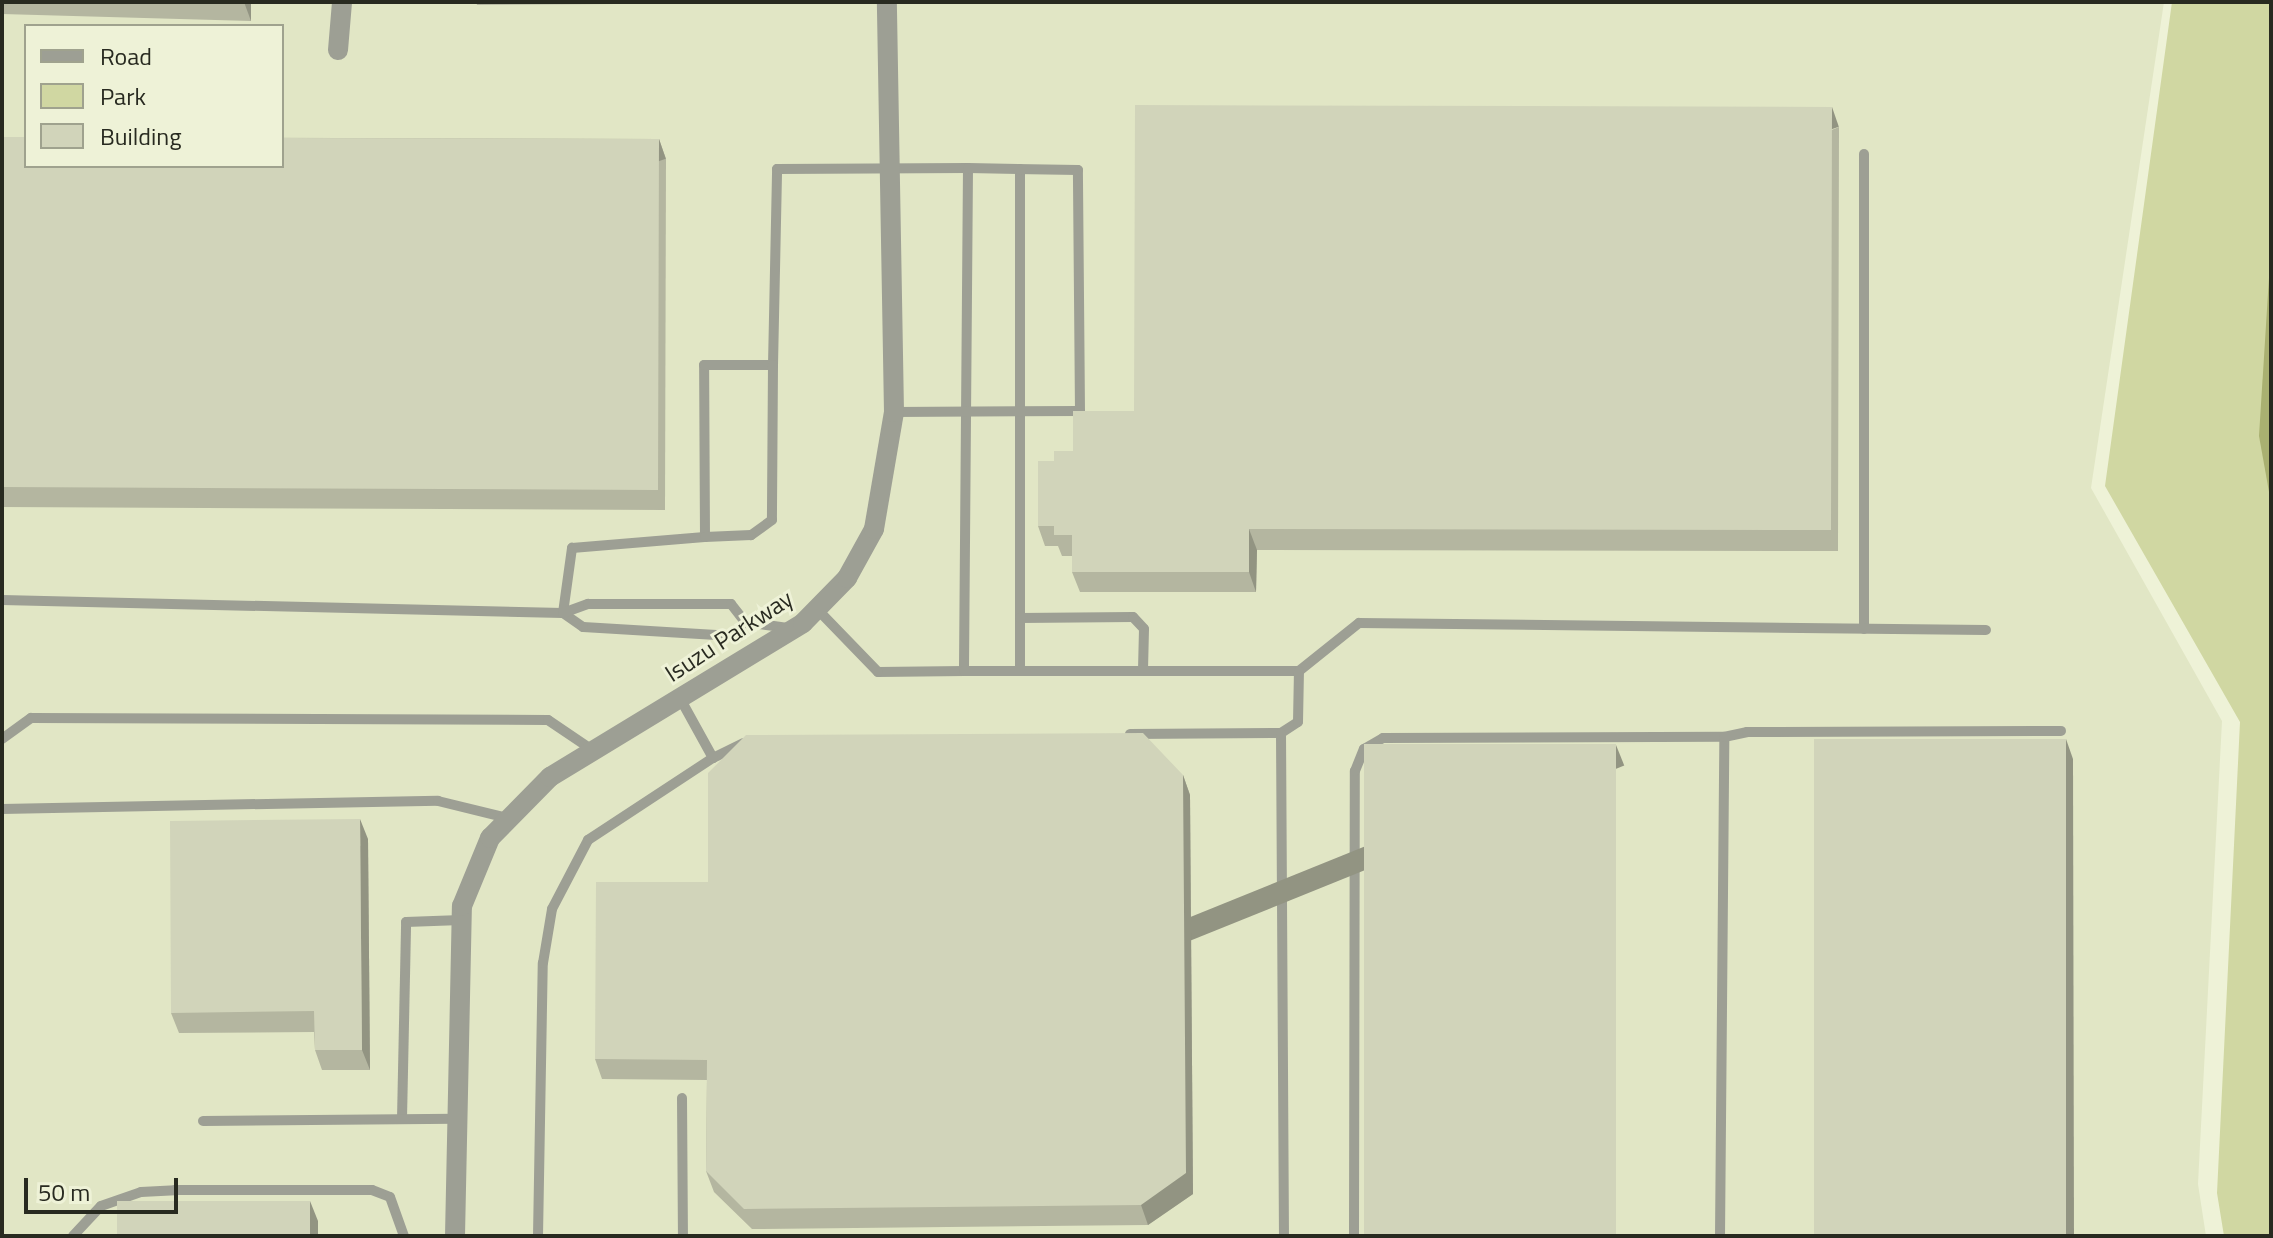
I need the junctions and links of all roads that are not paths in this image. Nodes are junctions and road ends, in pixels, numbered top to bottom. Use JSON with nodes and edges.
{"nodes":[{"id":1,"x":342,"y":2,"type":"edge"},
{"id":2,"x":887,"y":2,"type":"edge"},
{"id":3,"x":338,"y":50,"type":"dead end"},
{"id":4,"x":1864,"y":154,"type":"dead end"},
{"id":5,"x":890,"y":168,"type":"junction"},
{"id":6,"x":968,"y":168,"type":"junction"},
{"id":7,"x":1020,"y":169,"type":"junction"},
{"id":8,"x":773,"y":365,"type":"junction"},
{"id":9,"x":894,"y":412,"type":"junction"},
{"id":10,"x":964,"y":412,"type":"junction"},
{"id":11,"x":1020,"y":412,"type":"junction"},
{"id":12,"x":705,"y":537,"type":"junction"},
{"id":13,"x":2,"y":600,"type":"edge"},
{"id":14,"x":817,"y":609,"type":"junction"},
{"id":15,"x":563,"y":613,"type":"junction"},
{"id":16,"x":1020,"y":618,"type":"junction"},
{"id":17,"x":745,"y":622,"type":"junction"},
{"id":18,"x":794,"y":629,"type":"junction"},
{"id":19,"x":1864,"y":629,"type":"junction"},
{"id":20,"x":1986,"y":630,"type":"dead end"},
{"id":21,"x":964,"y":671,"type":"junction"},
{"id":22,"x":1020,"y":671,"type":"junction"},
{"id":23,"x":1143,"y":671,"type":"junction"},
{"id":24,"x":1299,"y":671,"type":"junction"},
{"id":25,"x":681,"y":700,"type":"junction"},
{"id":26,"x":2061,"y":731,"type":"dead end"},
{"id":27,"x":1281,"y":733,"type":"junction"},
{"id":28,"x":1122,"y":734,"type":"edge"},
{"id":29,"x":1724,"y":737,"type":"junction"},
{"id":30,"x":755,"y":738,"type":"edge"},
{"id":31,"x":2,"y":739,"type":"edge"},
{"id":32,"x":591,"y":749,"type":"junction"},
{"id":33,"x":713,"y":758,"type":"junction"},
{"id":34,"x":2,"y":809,"type":"edge"},
{"id":35,"x":508,"y":818,"type":"junction"},
{"id":36,"x":461,"y":920,"type":"junction"},
{"id":37,"x":682,"y":1098,"type":"dead end"},
{"id":38,"x":402,"y":1119,"type":"junction"},
{"id":39,"x":456,"y":1119,"type":"junction"},
{"id":40,"x":203,"y":1121,"type":"dead end"},
{"id":41,"x":73,"y":1236,"type":"edge"},
{"id":42,"x":404,"y":1236,"type":"edge"},
{"id":43,"x":455,"y":1236,"type":"edge"},
{"id":44,"x":538,"y":1236,"type":"edge"},
{"id":45,"x":683,"y":1236,"type":"edge"},
{"id":46,"x":1284,"y":1236,"type":"edge"},
{"id":47,"x":1354,"y":1236,"type":"edge"},
{"id":48,"x":1720,"y":1236,"type":"edge"}],
"edges":[{"from":1,"to":3,"type":"street"},
{"from":2,"to":5,"type":"street","name":"Isuzu Parkway"},
{"from":4,"to":19,"type":"lane"},
{"from":5,"to":6,"type":"lane"},
{"from":5,"to":8,"type":"lane"},
{"from":5,"to":9,"type":"street","name":"Isuzu Parkway"},
{"from":6,"to":7,"type":"lane"},
{"from":6,"to":10,"type":"lane"},
{"from":7,"to":11,"type":"lane"},
{"from":7,"to":11,"type":"lane"},
{"from":8,"to":12,"type":"lane"},
{"from":8,"to":12,"type":"lane"},
{"from":9,"to":10,"type":"lane"},
{"from":9,"to":14,"type":"street","name":"Isuzu Parkway"},
{"from":10,"to":11,"type":"lane"},
{"from":10,"to":21,"type":"lane"},
{"from":11,"to":16,"type":"lane"},
{"from":12,"to":15,"type":"lane"},
{"from":13,"to":15,"type":"lane"},
{"from":14,"to":18,"type":"street","name":"Isuzu Parkway"},
{"from":14,"to":21,"type":"lane"},
{"from":15,"to":17,"type":"lane"},
{"from":15,"to":17,"type":"lane"},
{"from":16,"to":22,"type":"lane"},
{"from":16,"to":23,"type":"lane"},
{"from":17,"to":18,"type":"lane"},
{"from":18,"to":25,"type":"street","name":"Isuzu Parkway"},
{"from":19,"to":20,"type":"lane"},
{"from":19,"to":24,"type":"lane"},
{"from":21,"to":22,"type":"lane"},
{"from":22,"to":23,"type":"lane"},
{"from":23,"to":24,"type":"lane"},
{"from":24,"to":27,"type":"lane"},
{"from":25,"to":32,"type":"street","name":"Isuzu Parkway"},
{"from":25,"to":33,"type":"lane"},
{"from":26,"to":29,"type":"lane"},
{"from":27,"to":28,"type":"lane"},
{"from":27,"to":46,"type":"lane"},
{"from":29,"to":47,"type":"lane"},
{"from":29,"to":48,"type":"lane"},
{"from":30,"to":33,"type":"lane"},
{"from":31,"to":32,"type":"lane"},
{"from":32,"to":35,"type":"street","name":"Isuzu Parkway"},
{"from":33,"to":44,"type":"lane"},
{"from":34,"to":35,"type":"lane"},
{"from":35,"to":36,"type":"street","name":"Isuzu Parkway"},
{"from":36,"to":38,"type":"lane"},
{"from":36,"to":39,"type":"street","name":"Isuzu Parkway"},
{"from":37,"to":45,"type":"lane"},
{"from":38,"to":39,"type":"lane"},
{"from":38,"to":40,"type":"lane"},
{"from":39,"to":43,"type":"street","name":"Isuzu Parkway"},
{"from":41,"to":42,"type":"lane"}]}
